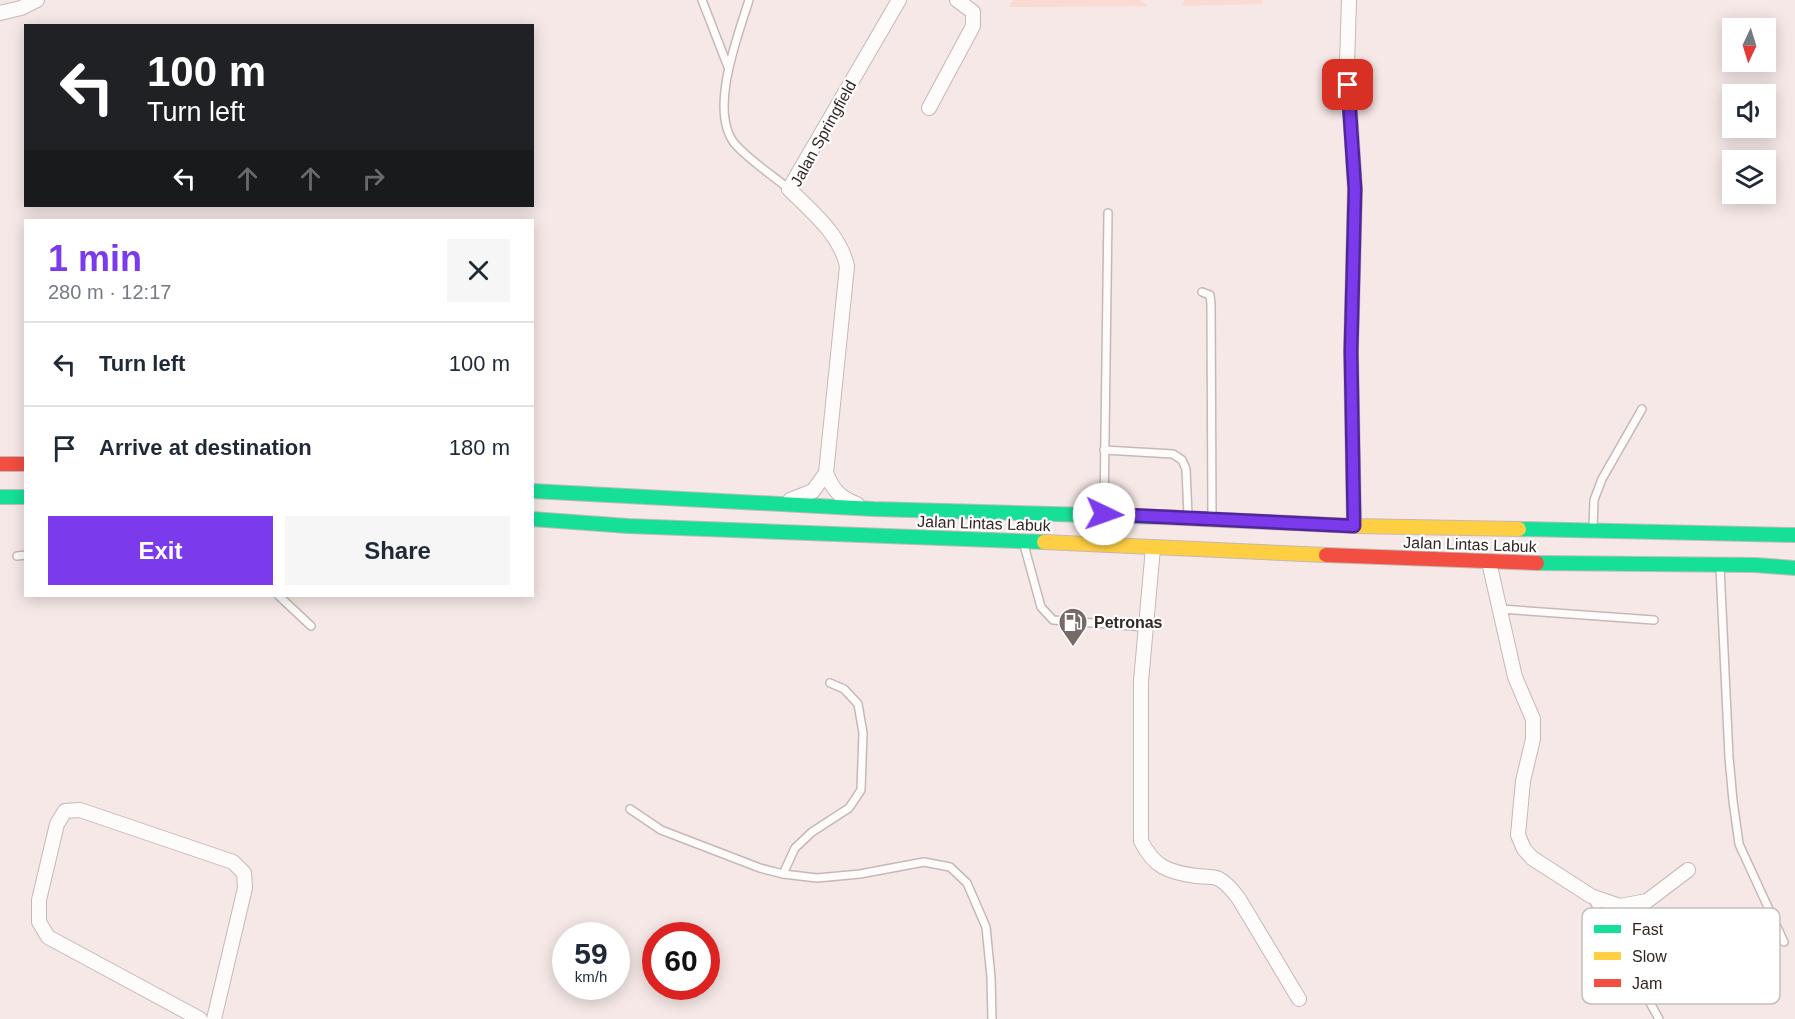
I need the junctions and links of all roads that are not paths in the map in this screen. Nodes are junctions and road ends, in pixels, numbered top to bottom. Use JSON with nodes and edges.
{"nodes":[{"id":1,"x":37,"y":0,"type":"edge"},
{"id":2,"x":702,"y":0,"type":"edge"},
{"id":3,"x":749,"y":0,"type":"edge"},
{"id":4,"x":899,"y":0,"type":"edge"},
{"id":5,"x":957,"y":0,"type":"edge"},
{"id":6,"x":1349,"y":0,"type":"edge"},
{"id":7,"x":0,"y":13,"type":"edge"},
{"id":8,"x":728,"y":67,"type":"junction"},
{"id":9,"x":929,"y":108,"type":"dead end"},
{"id":10,"x":789,"y":189,"type":"junction"},
{"id":11,"x":1108,"y":213,"type":"dead end"},
{"id":12,"x":1202,"y":292,"type":"dead end"},
{"id":13,"x":1642,"y":409,"type":"dead end"},
{"id":14,"x":1104,"y":450,"type":"junction"},
{"id":15,"x":0,"y":464,"type":"edge"},
{"id":16,"x":24,"y":464,"type":"edge"},
{"id":17,"x":826,"y":473,"type":"junction"},
{"id":18,"x":534,"y":491,"type":"edge"},
{"id":19,"x":0,"y":497,"type":"edge"},
{"id":20,"x":24,"y":497,"type":"edge"},
{"id":21,"x":776,"y":504,"type":"junction"},
{"id":22,"x":874,"y":509,"type":"junction"},
{"id":23,"x":1104,"y":514,"type":"junction"},
{"id":24,"x":1188,"y":518,"type":"junction"},
{"id":25,"x":534,"y":519,"type":"edge"},
{"id":26,"x":1212,"y":519,"type":"junction"},
{"id":27,"x":1354,"y":526,"type":"junction"},
{"id":28,"x":1593,"y":531,"type":"junction"},
{"id":29,"x":1795,"y":535,"type":"edge"},
{"id":30,"x":1023,"y":541,"type":"junction"},
{"id":31,"x":1153,"y":548,"type":"junction"},
{"id":32,"x":24,"y":555,"type":"edge"},
{"id":33,"x":17,"y":556,"type":"dead end"},
{"id":34,"x":1489,"y":562,"type":"junction"},
{"id":35,"x":1720,"y":564,"type":"junction"},
{"id":36,"x":1795,"y":568,"type":"edge"},
{"id":37,"x":280,"y":597,"type":"edge"},
{"id":38,"x":1500,"y":609,"type":"junction"},
{"id":39,"x":1654,"y":621,"type":"dead end"},
{"id":40,"x":311,"y":626,"type":"dead end"},
{"id":41,"x":1146,"y":627,"type":"junction"},
{"id":42,"x":830,"y":682,"type":"dead end"},
{"id":43,"x":630,"y":809,"type":"dead end"},
{"id":44,"x":1688,"y":870,"type":"dead end"},
{"id":45,"x":783,"y":874,"type":"junction"},
{"id":46,"x":1591,"y":896,"type":"junction"},
{"id":47,"x":1598,"y":908,"type":"edge"},
{"id":48,"x":1768,"y":908,"type":"edge"},
{"id":49,"x":1780,"y":933,"type":"edge"},
{"id":50,"x":1784,"y":942,"type":"dead end"},
{"id":51,"x":1299,"y":999,"type":"dead end"},
{"id":52,"x":1651,"y":1004,"type":"edge"},
{"id":53,"x":200,"y":1019,"type":"edge"},
{"id":54,"x":214,"y":1019,"type":"edge"},
{"id":55,"x":992,"y":1019,"type":"edge"},
{"id":56,"x":1659,"y":1019,"type":"edge"}],
"edges":[{"from":1,"to":7,"type":"street"},
{"from":2,"to":8,"type":"lane"},
{"from":3,"to":8,"type":"lane"},
{"from":4,"to":10,"type":"street","name":"Jalan Springfield"},
{"from":5,"to":9,"type":"street"},
{"from":6,"to":27,"type":"street"},
{"from":8,"to":10,"type":"lane"},
{"from":10,"to":17,"type":"street","name":"Jalan Springfield"},
{"from":11,"to":14,"type":"lane"},
{"from":12,"to":26,"type":"lane"},
{"from":13,"to":28,"type":"lane"},
{"from":14,"to":23,"type":"lane"},
{"from":14,"to":24,"type":"lane"},
{"from":15,"to":16,"type":"main road"},
{"from":17,"to":21,"type":"street"},
{"from":17,"to":22,"type":"street"},
{"from":18,"to":21,"type":"main road","name":"Jalan Lintas Labuk"},
{"from":19,"to":20,"type":"main road"},
{"from":21,"to":22,"type":"main road","name":"Jalan Lintas Labuk"},
{"from":22,"to":23,"type":"main road","name":"Jalan Lintas Labuk"},
{"from":23,"to":24,"type":"main road","name":"Jalan Lintas Labuk"},
{"from":24,"to":26,"type":"main road","name":"Jalan Lintas Labuk"},
{"from":25,"to":30,"type":"main road","name":"Jalan Lintas Labuk"},
{"from":26,"to":27,"type":"main road","name":"Jalan Lintas Labuk"},
{"from":27,"to":28,"type":"main road","name":"Jalan Lintas Labuk"},
{"from":28,"to":29,"type":"main road","name":"Jalan Lintas Labuk"},
{"from":30,"to":31,"type":"main road","name":"Jalan Lintas Labuk"},
{"from":30,"to":41,"type":"lane"},
{"from":31,"to":34,"type":"main road","name":"Jalan Lintas Labuk"},
{"from":31,"to":41,"type":"street"},
{"from":32,"to":33,"type":"lane"},
{"from":34,"to":35,"type":"main road","name":"Jalan Lintas Labuk"},
{"from":34,"to":38,"type":"street"},
{"from":35,"to":36,"type":"main road","name":"Jalan Lintas Labuk"},
{"from":35,"to":48,"type":"lane"},
{"from":37,"to":40,"type":"lane"},
{"from":38,"to":39,"type":"lane"},
{"from":38,"to":46,"type":"street"},
{"from":41,"to":51,"type":"street"},
{"from":42,"to":45,"type":"lane"},
{"from":43,"to":45,"type":"lane"},
{"from":44,"to":46,"type":"street"},
{"from":45,"to":55,"type":"lane"},
{"from":46,"to":47,"type":"lane"},
{"from":49,"to":50,"type":"lane"},
{"from":52,"to":56,"type":"lane"},
{"from":53,"to":54,"type":"street"}]}
